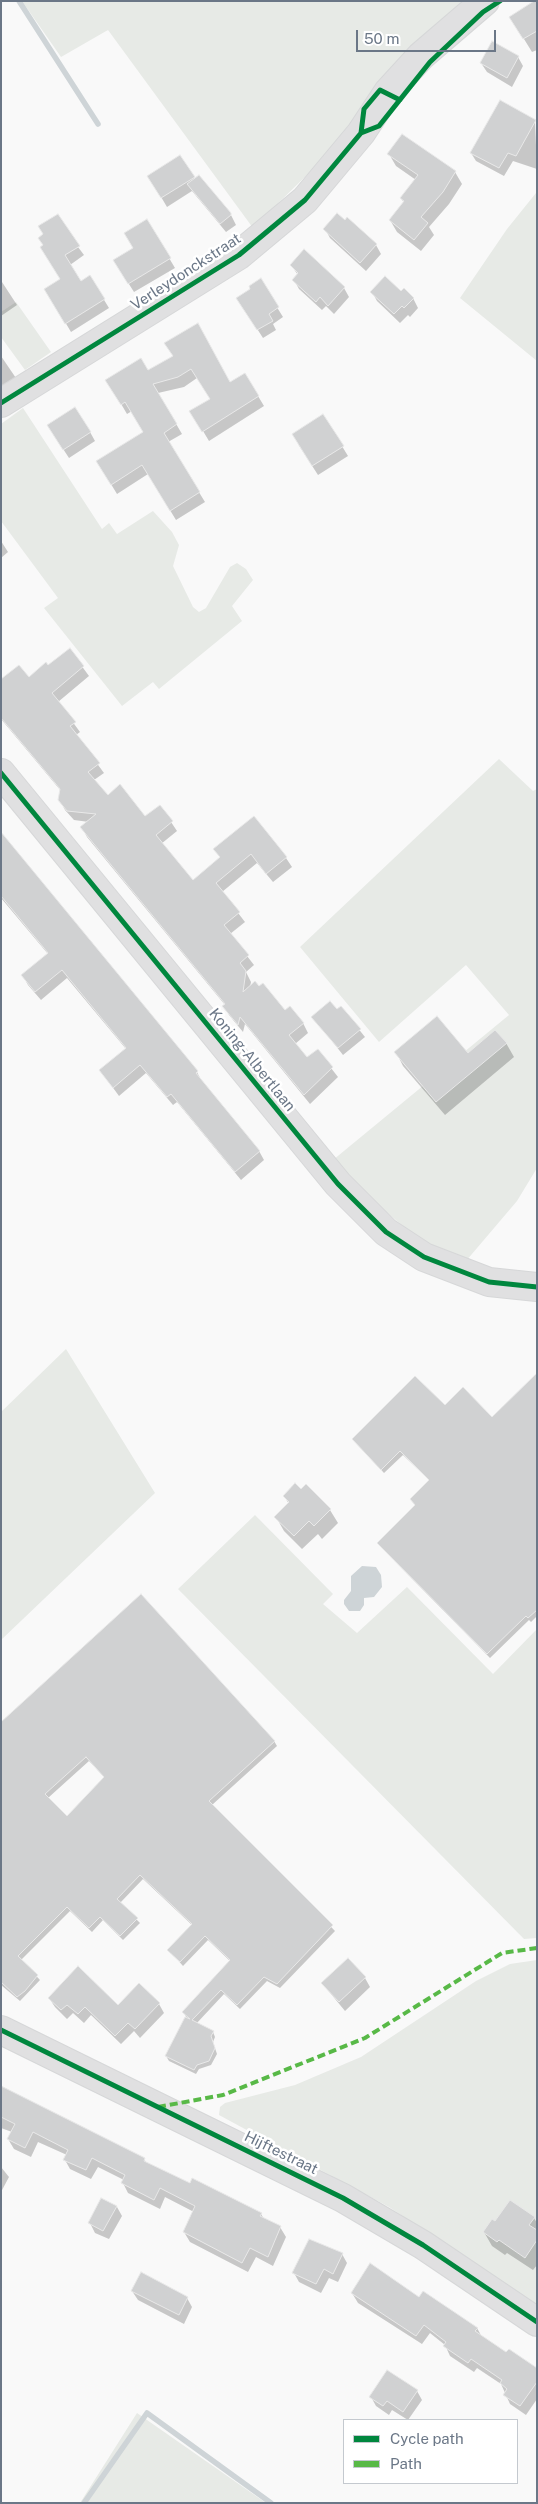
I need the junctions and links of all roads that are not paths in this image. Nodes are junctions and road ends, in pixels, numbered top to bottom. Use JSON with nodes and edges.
{"nodes":[{"id":1,"x":485,"y":1,"type":"edge"},
{"id":2,"x":1,"y":403,"type":"edge"},
{"id":3,"x":1,"y":773,"type":"edge"},
{"id":4,"x":537,"y":1287,"type":"edge"},
{"id":5,"x":1,"y":2030,"type":"edge"},
{"id":6,"x":537,"y":2322,"type":"edge"}],
"edges":[{"from":1,"to":2,"type":"street","name":"Verleydonckstraat"},
{"from":3,"to":4,"type":"street","name":"Koning-Albertlaan"},
{"from":5,"to":6,"type":"street","name":"Hijftestraat"}]}
